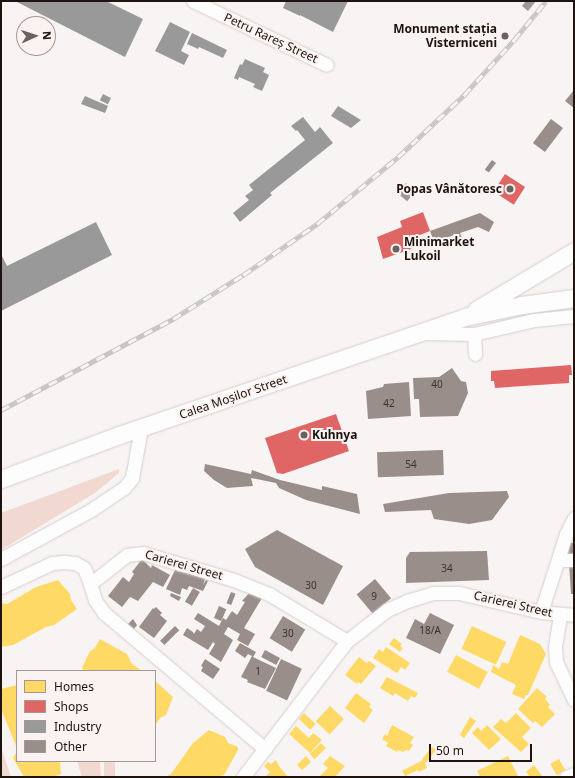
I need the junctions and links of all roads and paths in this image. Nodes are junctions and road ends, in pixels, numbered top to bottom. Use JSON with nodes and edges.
{"nodes":[{"id":1,"x":193,"y":1,"type":"edge"},
{"id":2,"x":327,"y":64,"type":"dead end"},
{"id":3,"x":574,"y":252,"type":"edge"},
{"id":4,"x":574,"y":298,"type":"edge"},
{"id":5,"x":574,"y":316,"type":"edge"},
{"id":6,"x":465,"y":317,"type":"junction"},
{"id":7,"x":416,"y":333,"type":"junction"},
{"id":8,"x":474,"y":334,"type":"junction"},
{"id":9,"x":475,"y":354,"type":"dead end"},
{"id":10,"x":141,"y":428,"type":"junction"},
{"id":11,"x":1,"y":479,"type":"edge"},
{"id":12,"x":574,"y":518,"type":"edge"},
{"id":13,"x":1,"y":559,"type":"edge"},
{"id":14,"x":558,"y":560,"type":"junction"},
{"id":15,"x":574,"y":560,"type":"edge"},
{"id":16,"x":90,"y":584,"type":"junction"},
{"id":17,"x":1,"y":588,"type":"edge"},
{"id":18,"x":541,"y":612,"type":"junction"},
{"id":19,"x":560,"y":615,"type":"junction"},
{"id":20,"x":574,"y":615,"type":"edge"},
{"id":21,"x":347,"y":641,"type":"junction"},
{"id":22,"x":574,"y":700,"type":"edge"},
{"id":23,"x":265,"y":749,"type":"junction"},
{"id":24,"x":574,"y":774,"type":"edge"},
{"id":25,"x":243,"y":777,"type":"edge"},
{"id":26,"x":566,"y":777,"type":"edge"}],
"edges":[{"from":1,"to":2,"type":"street","name":"Petru Rareș Street"},
{"from":3,"to":6,"type":"main road"},
{"from":4,"to":6,"type":"main road"},
{"from":5,"to":8,"type":"street"},
{"from":6,"to":7,"type":"main road","name":"Calea Moșilor Street"},
{"from":7,"to":8,"type":"street"},
{"from":7,"to":10,"type":"main road","name":"Calea Moșilor Street"},
{"from":8,"to":9,"type":"street"},
{"from":10,"to":11,"type":"main road","name":"Calea Moșilor Street"},
{"from":10,"to":13,"type":"street"},
{"from":12,"to":14,"type":"street"},
{"from":14,"to":15,"type":"street"},
{"from":14,"to":18,"type":"street"},
{"from":16,"to":17,"type":"street"},
{"from":16,"to":21,"type":"street","name":"Carierei Street"},
{"from":16,"to":23,"type":"street"},
{"from":18,"to":19,"type":"street","name":"Carierei Street"},
{"from":18,"to":21,"type":"street","name":"Carierei Street"},
{"from":19,"to":20,"type":"street","name":"Carierei Street"},
{"from":19,"to":22,"type":"street"},
{"from":21,"to":23,"type":"street","name":"Carierei Street"},
{"from":23,"to":25,"type":"street","name":"Carierei Street"},
{"from":24,"to":26,"type":"street"}]}
